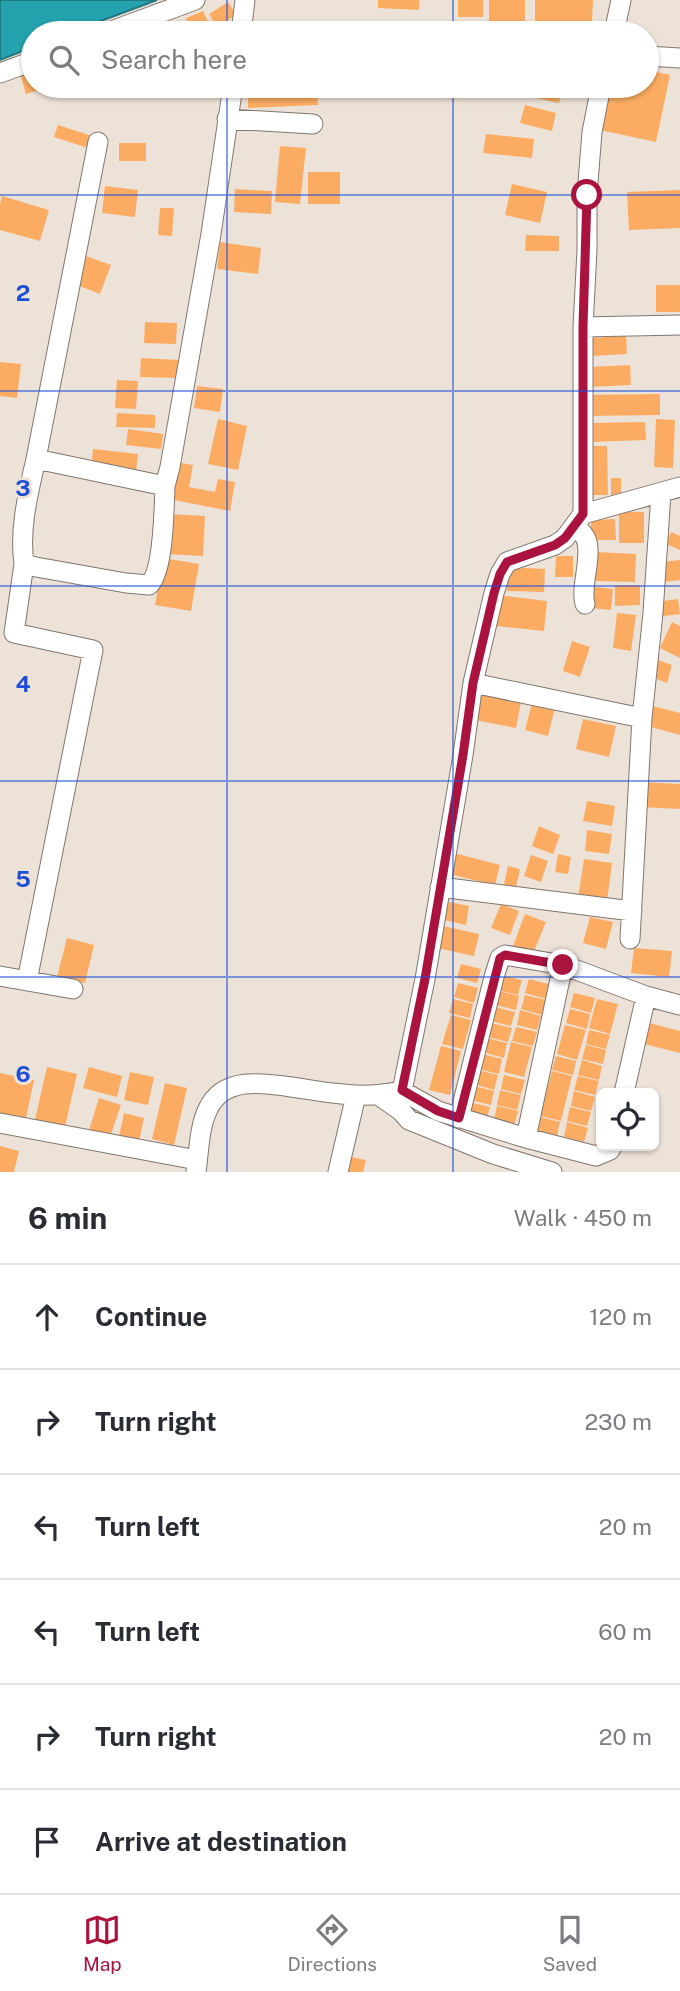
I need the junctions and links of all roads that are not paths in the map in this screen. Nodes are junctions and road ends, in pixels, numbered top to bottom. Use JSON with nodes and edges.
{"nodes":[{"id":1,"x":195,"y":0,"type":"edge"},
{"id":2,"x":244,"y":0,"type":"edge"},
{"id":3,"x":621,"y":0,"type":"edge"},
{"id":4,"x":138,"y":21,"type":"edge"},
{"id":5,"x":243,"y":21,"type":"edge"},
{"id":6,"x":617,"y":21,"type":"edge"},
{"id":7,"x":659,"y":57,"type":"edge"},
{"id":8,"x":680,"y":58,"type":"edge"},
{"id":9,"x":21,"y":65,"type":"edge"},
{"id":10,"x":0,"y":73,"type":"edge"},
{"id":11,"x":231,"y":98,"type":"edge"},
{"id":12,"x":599,"y":98,"type":"edge"},
{"id":13,"x":228,"y":119,"type":"junction"},
{"id":14,"x":313,"y":124,"type":"dead end"},
{"id":15,"x":98,"y":142,"type":"dead end"},
{"id":16,"x":680,"y":326,"type":"edge"},
{"id":17,"x":583,"y":327,"type":"junction"},
{"id":18,"x":36,"y":459,"type":"junction"},
{"id":19,"x":165,"y":486,"type":"junction"},
{"id":20,"x":680,"y":487,"type":"edge"},
{"id":21,"x":661,"y":493,"type":"junction"},
{"id":22,"x":579,"y":520,"type":"junction"},
{"id":23,"x":24,"y":564,"type":"junction"},
{"id":24,"x":585,"y":604,"type":"dead end"},
{"id":25,"x":473,"y":683,"type":"junction"},
{"id":26,"x":642,"y":719,"type":"junction"},
{"id":27,"x":440,"y":887,"type":"junction"},
{"id":28,"x":632,"y":911,"type":"junction"},
{"id":29,"x":630,"y":939,"type":"dead end"},
{"id":30,"x":563,"y":965,"type":"junction"},
{"id":31,"x":0,"y":976,"type":"edge"},
{"id":32,"x":27,"y":981,"type":"junction"},
{"id":33,"x":73,"y":989,"type":"dead end"},
{"id":34,"x":646,"y":996,"type":"junction"},
{"id":35,"x":680,"y":1005,"type":"edge"},
{"id":36,"x":625,"y":1088,"type":"edge"},
{"id":37,"x":402,"y":1090,"type":"junction"},
{"id":38,"x":356,"y":1095,"type":"junction"},
{"id":39,"x":379,"y":1095,"type":"junction"},
{"id":40,"x":459,"y":1118,"type":"junction"},
{"id":41,"x":0,"y":1123,"type":"edge"},
{"id":42,"x":526,"y":1138,"type":"junction"},
{"id":43,"x":608,"y":1151,"type":"edge"},
{"id":44,"x":197,"y":1166,"type":"edge"},
{"id":45,"x":338,"y":1172,"type":"edge"},
{"id":46,"x":552,"y":1172,"type":"edge"}],
"edges":[{"from":1,"to":4,"type":"street"},
{"from":2,"to":5,"type":"street"},
{"from":3,"to":6,"type":"street"},
{"from":7,"to":8,"type":"street"},
{"from":9,"to":10,"type":"street"},
{"from":11,"to":13,"type":"street"},
{"from":12,"to":17,"type":"street"},
{"from":13,"to":14,"type":"street"},
{"from":13,"to":19,"type":"street"},
{"from":15,"to":18,"type":"street"},
{"from":16,"to":17,"type":"street"},
{"from":17,"to":22,"type":"street"},
{"from":18,"to":19,"type":"street"},
{"from":18,"to":23,"type":"street"},
{"from":19,"to":23,"type":"street"},
{"from":20,"to":21,"type":"street"},
{"from":21,"to":22,"type":"street"},
{"from":21,"to":26,"type":"street"},
{"from":22,"to":24,"type":"street"},
{"from":22,"to":25,"type":"street"},
{"from":23,"to":32,"type":"street"},
{"from":25,"to":26,"type":"street"},
{"from":25,"to":27,"type":"street"},
{"from":26,"to":28,"type":"street"},
{"from":27,"to":28,"type":"street"},
{"from":27,"to":37,"type":"street"},
{"from":28,"to":29,"type":"street"},
{"from":30,"to":34,"type":"street"},
{"from":30,"to":40,"type":"street"},
{"from":30,"to":42,"type":"street"},
{"from":31,"to":32,"type":"street"},
{"from":32,"to":33,"type":"street"},
{"from":34,"to":35,"type":"street"},
{"from":34,"to":36,"type":"street"},
{"from":37,"to":39,"type":"street"},
{"from":37,"to":40,"type":"street"},
{"from":38,"to":39,"type":"street"},
{"from":38,"to":44,"type":"street"},
{"from":38,"to":45,"type":"street"},
{"from":39,"to":46,"type":"street"},
{"from":40,"to":42,"type":"street"},
{"from":41,"to":44,"type":"street"},
{"from":42,"to":43,"type":"street"}]}
